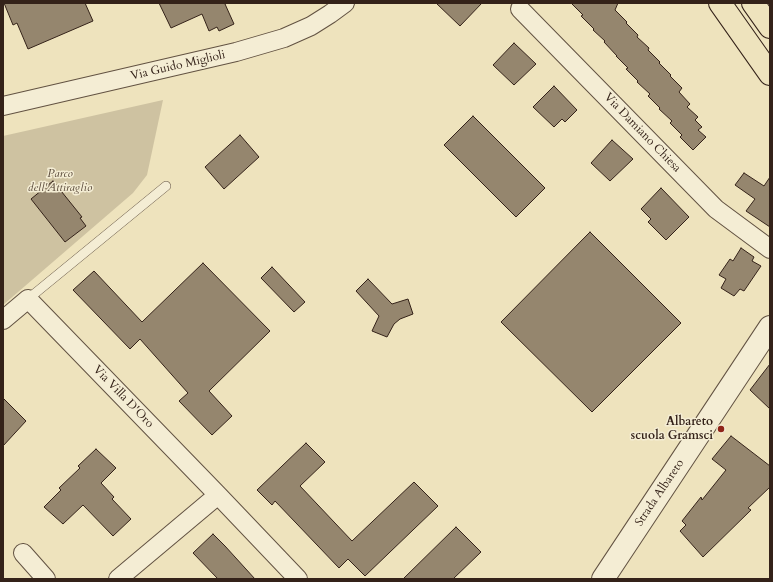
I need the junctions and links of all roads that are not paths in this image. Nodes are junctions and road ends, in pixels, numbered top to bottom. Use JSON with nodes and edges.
{"nodes":[{"id":1,"x":345,"y":3,"type":"edge"},
{"id":2,"x":720,"y":3,"type":"edge"},
{"id":3,"x":753,"y":3,"type":"edge"},
{"id":4,"x":520,"y":9,"type":"dead end"},
{"id":5,"x":770,"y":27,"type":"edge"},
{"id":6,"x":770,"y":74,"type":"edge"},
{"id":7,"x":3,"y":106,"type":"edge"},
{"id":8,"x":166,"y":186,"type":"dead end"},
{"id":9,"x":770,"y":249,"type":"edge"},
{"id":10,"x":28,"y":299,"type":"junction"},
{"id":11,"x":3,"y":320,"type":"edge"},
{"id":12,"x":770,"y":326,"type":"edge"},
{"id":13,"x":218,"y":495,"type":"junction"},
{"id":14,"x":23,"y":553,"type":"dead end"},
{"id":15,"x":46,"y":579,"type":"edge"},
{"id":16,"x":118,"y":579,"type":"edge"},
{"id":17,"x":298,"y":579,"type":"edge"},
{"id":18,"x":603,"y":579,"type":"edge"}],
"edges":[{"from":1,"to":7,"type":"street","name":"Via Guido Miglioli"},
{"from":2,"to":6,"type":"highway"},
{"from":3,"to":5,"type":"highway"},
{"from":4,"to":9,"type":"street","name":"Via Damiano Chiesa"},
{"from":8,"to":10,"type":"lane"},
{"from":10,"to":11,"type":"street"},
{"from":10,"to":13,"type":"street","name":"Via Villa D'Oro"},
{"from":12,"to":18,"type":"street","name":"Strada Albareto"},
{"from":13,"to":16,"type":"street"},
{"from":13,"to":17,"type":"street","name":"Via Villa D'Oro"},
{"from":14,"to":15,"type":"street"}]}
